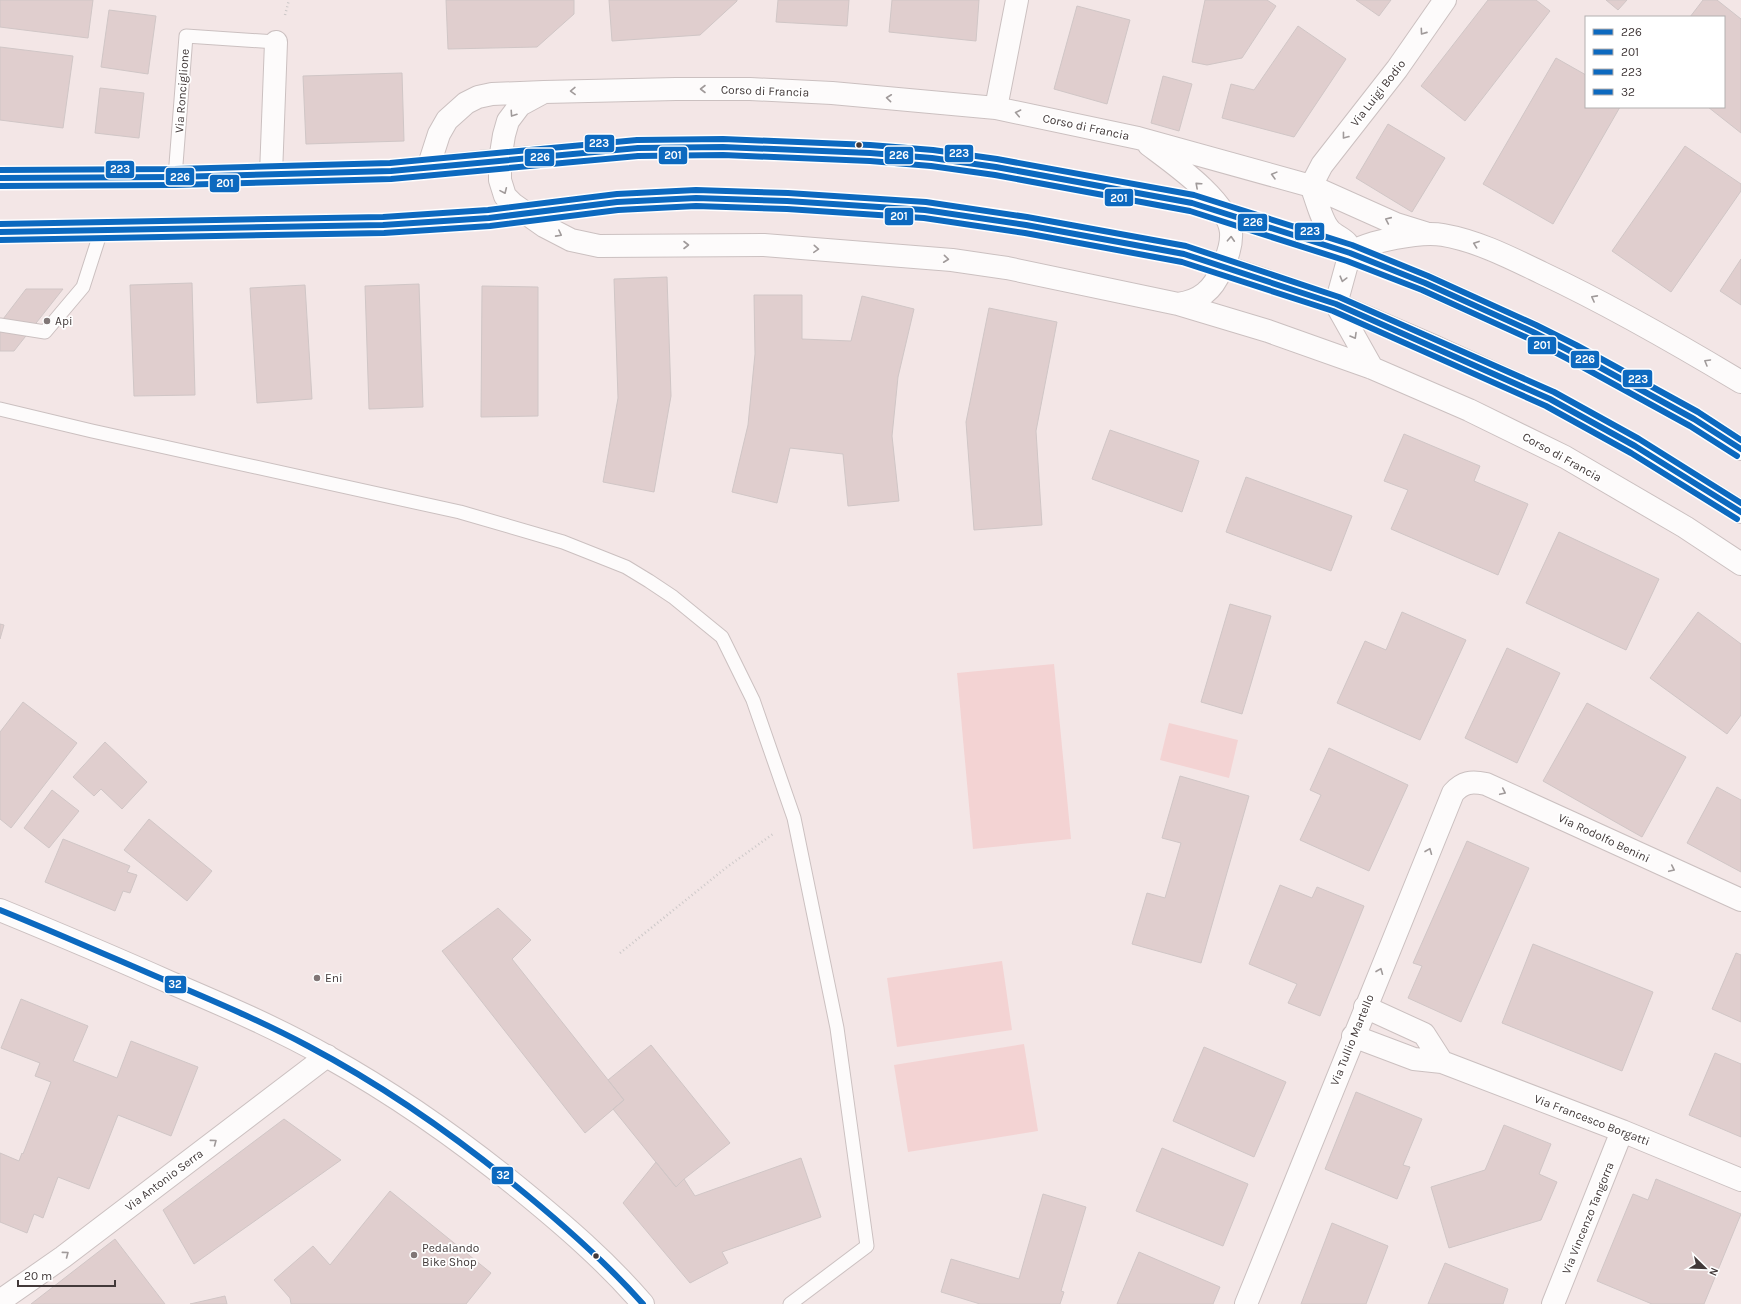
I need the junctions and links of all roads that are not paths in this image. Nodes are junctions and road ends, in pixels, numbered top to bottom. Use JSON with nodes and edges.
{"nodes":[{"id":1,"x":1017,"y":0,"type":"edge"},
{"id":2,"x":1445,"y":0,"type":"edge"},
{"id":3,"x":276,"y":42,"type":"joint"},
{"id":4,"x":544,"y":92,"type":"junction"},
{"id":5,"x":996,"y":108,"type":"junction"},
{"id":6,"x":1138,"y":138,"type":"junction"},
{"id":7,"x":500,"y":160,"type":"junction"},
{"id":8,"x":428,"y":168,"type":"junction"},
{"id":9,"x":271,"y":174,"type":"junction"},
{"id":10,"x":175,"y":177,"type":"junction"},
{"id":11,"x":0,"y":178,"type":"edge"},
{"id":12,"x":1311,"y":186,"type":"junction"},
{"id":13,"x":526,"y":213,"type":"junction"},
{"id":14,"x":1225,"y":213,"type":"junction"},
{"id":15,"x":101,"y":231,"type":"junction"},
{"id":16,"x":0,"y":232,"type":"edge"},
{"id":17,"x":1425,"y":233,"type":"junction"},
{"id":18,"x":1350,"y":253,"type":"junction"},
{"id":19,"x":1223,"y":266,"type":"junction"},
{"id":20,"x":1178,"y":304,"type":"junction"},
{"id":21,"x":1336,"y":304,"type":"junction"},
{"id":22,"x":0,"y":325,"type":"edge"},
{"id":23,"x":1372,"y":368,"type":"junction"},
{"id":24,"x":1741,"y":382,"type":"edge"},
{"id":25,"x":0,"y":409,"type":"edge"},
{"id":26,"x":1741,"y":449,"type":"edge"},
{"id":27,"x":1741,"y":512,"type":"edge"},
{"id":28,"x":1741,"y":564,"type":"edge"},
{"id":29,"x":1466,"y":783,"type":"joint"},
{"id":30,"x":1741,"y":900,"type":"edge"},
{"id":31,"x":0,"y":910,"type":"edge"},
{"id":32,"x":1365,"y":1007,"type":"junction"},
{"id":33,"x":1353,"y":1036,"type":"junction"},
{"id":34,"x":327,"y":1056,"type":"junction"},
{"id":35,"x":1442,"y":1062,"type":"junction"},
{"id":36,"x":1622,"y":1131,"type":"junction"},
{"id":37,"x":1741,"y":1180,"type":"edge"},
{"id":38,"x":0,"y":1301,"type":"edge"},
{"id":39,"x":643,"y":1304,"type":"edge"},
{"id":40,"x":790,"y":1304,"type":"edge"},
{"id":41,"x":1246,"y":1304,"type":"edge"},
{"id":42,"x":1553,"y":1304,"type":"edge"}],
"edges":[{"from":1,"to":5,"type":"street"},
{"from":2,"to":12,"type":"street","name":"Via Luigi Bodio","one_way":true},
{"from":3,"to":9,"type":"street","name":"Via Ronciglione"},
{"from":3,"to":10,"type":"lane","name":"Via Ronciglione"},
{"from":5,"to":4,"type":"street","name":"Corso di Francia","one_way":true},
{"from":4,"to":7,"type":"street","name":"Corso di Francia","one_way":true},
{"from":4,"to":8,"type":"street","name":"Corso di Francia"},
{"from":6,"to":5,"type":"street","name":"Corso di Francia","one_way":true},
{"from":12,"to":6,"type":"street","name":"Corso di Francia","one_way":true},
{"from":14,"to":6,"type":"street","name":"Corso di Francia","one_way":true},
{"from":7,"to":8,"type":"street"},
{"from":7,"to":13,"type":"street","name":"Corso di Francia","one_way":true},
{"from":7,"to":14,"type":"street"},
{"from":8,"to":9,"type":"street"},
{"from":9,"to":10,"type":"street"},
{"from":10,"to":11,"type":"street"},
{"from":17,"to":12,"type":"street","name":"Corso di Francia","one_way":true},
{"from":12,"to":18,"type":"street"},
{"from":13,"to":15,"type":"street"},
{"from":13,"to":19,"type":"street"},
{"from":13,"to":20,"type":"street","name":"Corso di Francia","one_way":true},
{"from":14,"to":18,"type":"street"},
{"from":19,"to":14,"type":"street","name":"Corso di Francia","one_way":true},
{"from":15,"to":16,"type":"street"},
{"from":15,"to":22,"type":"lane"},
{"from":17,"to":18,"type":"street","name":"Corso di Francia"},
{"from":24,"to":17,"type":"street","name":"Corso di Francia","one_way":true},
{"from":18,"to":21,"type":"street","one_way":true},
{"from":18,"to":26,"type":"street"},
{"from":19,"to":20,"type":"street","name":"Corso di Francia"},
{"from":19,"to":21,"type":"street"},
{"from":20,"to":23,"type":"street","name":"Corso di Francia"},
{"from":21,"to":23,"type":"street","one_way":true},
{"from":21,"to":27,"type":"street"},
{"from":23,"to":28,"type":"street","name":"Corso di Francia"},
{"from":25,"to":40,"type":"lane"},
{"from":29,"to":30,"type":"street","name":"Via Rodolfo Benini","one_way":true},
{"from":32,"to":29,"type":"street","name":"Via Tullio Martello","one_way":true},
{"from":31,"to":34,"type":"street"},
{"from":32,"to":33,"type":"street","name":"Via Tullio Martello"},
{"from":32,"to":35,"type":"street"},
{"from":33,"to":35,"type":"street","name":"Via Francesco Borgatti"},
{"from":33,"to":41,"type":"street","name":"Via Tullio Martello"},
{"from":38,"to":34,"type":"street","name":"Via Antonio Serra","one_way":true},
{"from":34,"to":39,"type":"street"},
{"from":35,"to":36,"type":"street","name":"Via Francesco Borgatti"},
{"from":36,"to":37,"type":"street","name":"Via Francesco Borgatti"},
{"from":36,"to":42,"type":"street","name":"Via Vincenzo Tangorra"}]}
